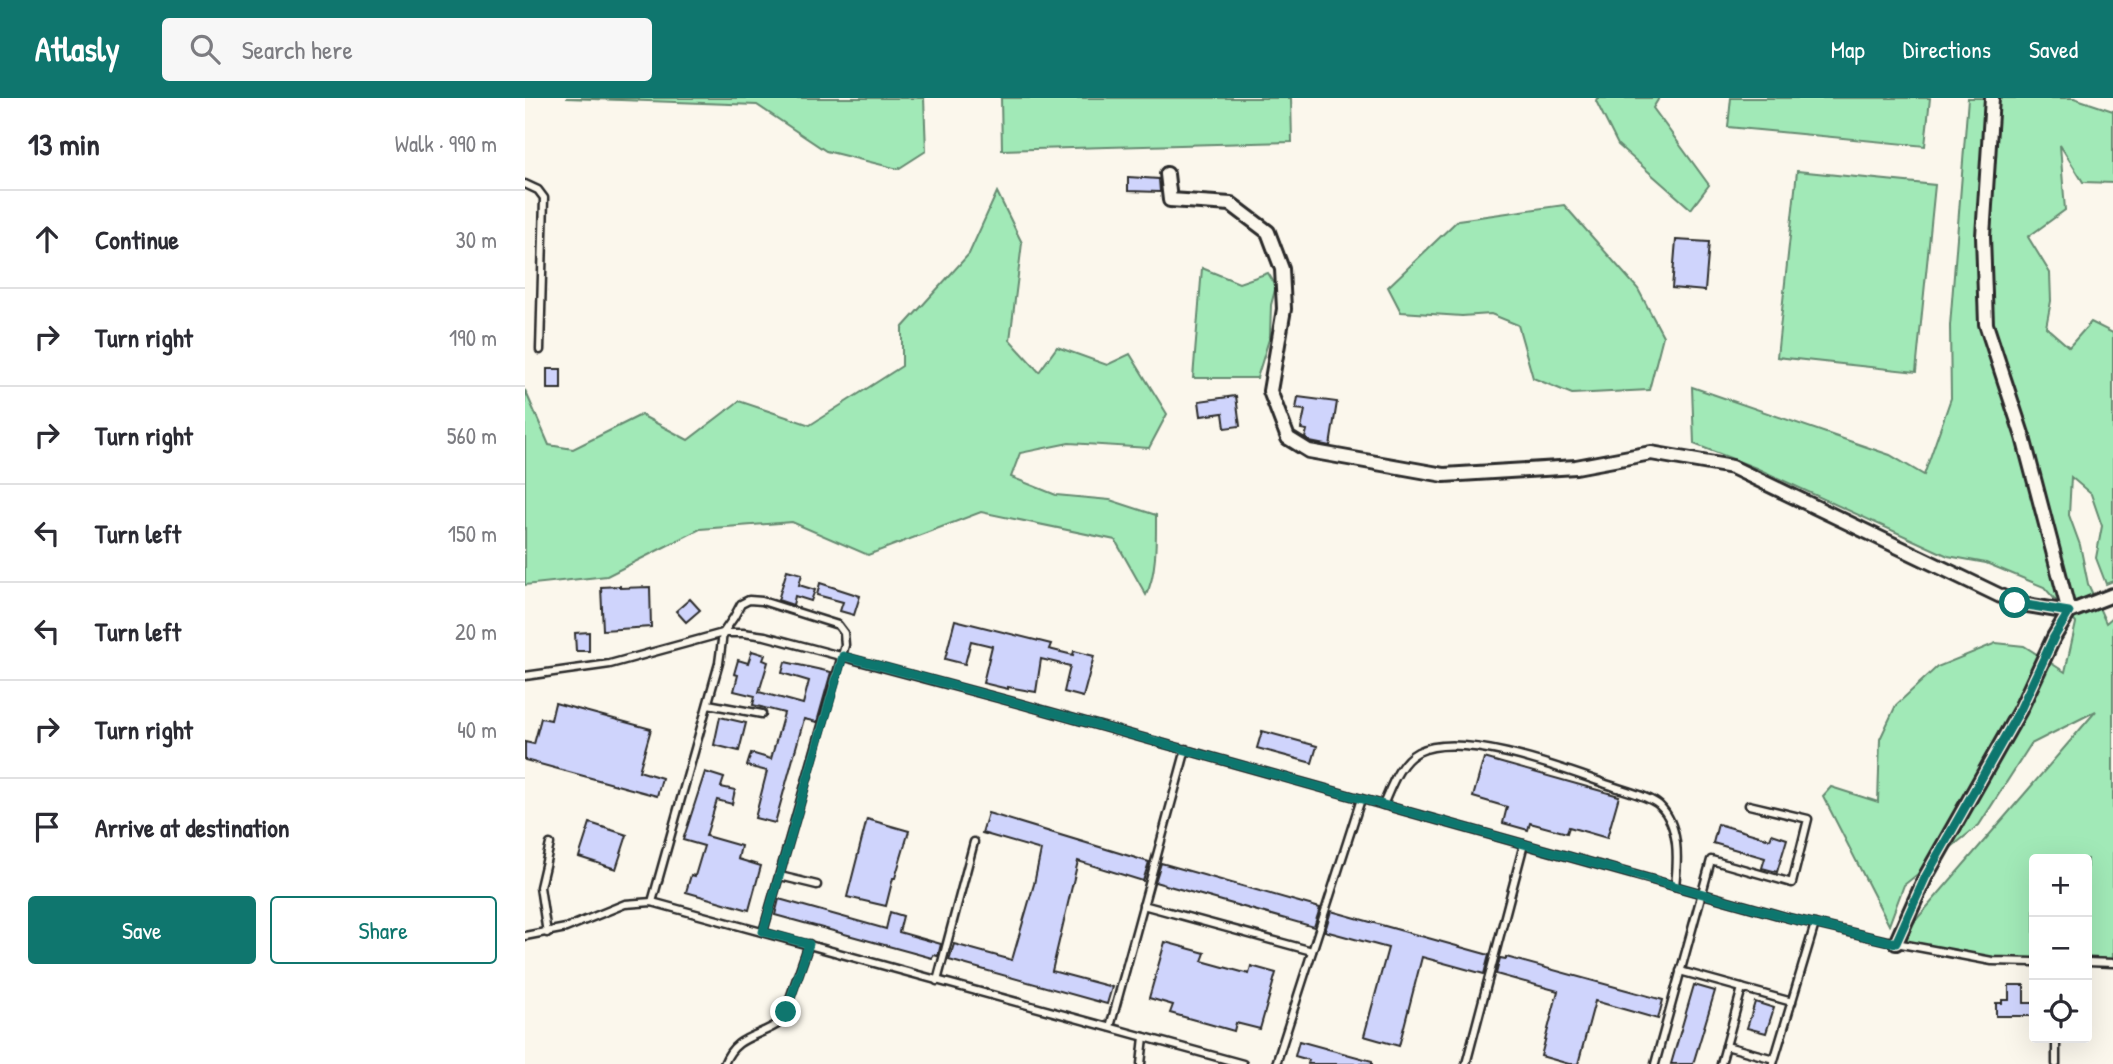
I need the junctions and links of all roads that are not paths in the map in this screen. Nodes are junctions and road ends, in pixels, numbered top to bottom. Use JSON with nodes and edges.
{"nodes":[{"id":1,"x":1992,"y":98,"type":"edge"},
{"id":2,"x":1167,"y":174,"type":"dead end"},
{"id":3,"x":525,"y":184,"type":"edge"},
{"id":4,"x":540,"y":350,"type":"dead end"},
{"id":5,"x":2113,"y":595,"type":"edge"},
{"id":6,"x":2069,"y":612,"type":"junction"},
{"id":7,"x":723,"y":633,"type":"junction"},
{"id":8,"x":843,"y":656,"type":"junction"},
{"id":9,"x":525,"y":676,"type":"edge"},
{"id":10,"x":708,"y":704,"type":"junction"},
{"id":11,"x":762,"y":714,"type":"dead end"},
{"id":12,"x":1186,"y":749,"type":"junction"},
{"id":13,"x":1361,"y":799,"type":"junction"},
{"id":14,"x":1383,"y":805,"type":"junction"},
{"id":15,"x":1749,"y":805,"type":"dead end"},
{"id":16,"x":974,"y":842,"type":"dead end"},
{"id":17,"x":550,"y":844,"type":"dead end"},
{"id":18,"x":1524,"y":844,"type":"junction"},
{"id":19,"x":780,"y":876,"type":"junction"},
{"id":20,"x":817,"y":885,"type":"dead end"},
{"id":21,"x":1675,"y":886,"type":"junction"},
{"id":22,"x":1702,"y":893,"type":"junction"},
{"id":23,"x":652,"y":902,"type":"junction"},
{"id":24,"x":1143,"y":905,"type":"junction"},
{"id":25,"x":1815,"y":924,"type":"junction"},
{"id":26,"x":763,"y":932,"type":"junction"},
{"id":27,"x":547,"y":933,"type":"junction"},
{"id":28,"x":525,"y":936,"type":"edge"},
{"id":29,"x":1896,"y":943,"type":"junction"},
{"id":30,"x":809,"y":944,"type":"junction"},
{"id":31,"x":1312,"y":951,"type":"junction"},
{"id":32,"x":2029,"y":962,"type":"edge"},
{"id":33,"x":2092,"y":962,"type":"edge"},
{"id":34,"x":2113,"y":962,"type":"edge"},
{"id":35,"x":1680,"y":971,"type":"junction"},
{"id":36,"x":937,"y":981,"type":"junction"},
{"id":37,"x":1742,"y":988,"type":"junction"},
{"id":38,"x":1791,"y":1002,"type":"junction"},
{"id":39,"x":1109,"y":1027,"type":"junction"},
{"id":40,"x":1143,"y":1037,"type":"junction"},
{"id":41,"x":2056,"y":1043,"type":"edge"},
{"id":42,"x":1726,"y":1046,"type":"junction"},
{"id":43,"x":1773,"y":1062,"type":"edge"},
{"id":44,"x":724,"y":1064,"type":"edge"},
{"id":45,"x":1141,"y":1064,"type":"edge"},
{"id":46,"x":1243,"y":1064,"type":"edge"},
{"id":47,"x":1276,"y":1064,"type":"edge"},
{"id":48,"x":1466,"y":1064,"type":"edge"},
{"id":49,"x":1655,"y":1064,"type":"edge"},
{"id":50,"x":1721,"y":1064,"type":"edge"},
{"id":51,"x":2056,"y":1064,"type":"edge"}],
"edges":[{"from":1,"to":6,"type":"street"},
{"from":2,"to":6,"type":"street"},
{"from":3,"to":4,"type":"lane"},
{"from":5,"to":6,"type":"street"},
{"from":6,"to":29,"type":"street"},
{"from":7,"to":8,"type":"lane"},
{"from":7,"to":8,"type":"lane"},
{"from":7,"to":9,"type":"lane"},
{"from":7,"to":10,"type":"lane"},
{"from":8,"to":12,"type":"lane"},
{"from":8,"to":19,"type":"lane"},
{"from":10,"to":11,"type":"lane"},
{"from":10,"to":23,"type":"lane"},
{"from":12,"to":13,"type":"lane"},
{"from":12,"to":24,"type":"lane"},
{"from":13,"to":14,"type":"lane"},
{"from":13,"to":31,"type":"lane"},
{"from":14,"to":18,"type":"lane"},
{"from":14,"to":21,"type":"lane"},
{"from":15,"to":22,"type":"lane"},
{"from":16,"to":36,"type":"lane"},
{"from":17,"to":27,"type":"lane"},
{"from":18,"to":21,"type":"lane"},
{"from":18,"to":48,"type":"lane"},
{"from":19,"to":20,"type":"lane"},
{"from":19,"to":26,"type":"lane"},
{"from":21,"to":22,"type":"lane"},
{"from":22,"to":25,"type":"lane"},
{"from":22,"to":35,"type":"lane"},
{"from":23,"to":26,"type":"lane"},
{"from":23,"to":27,"type":"lane"},
{"from":24,"to":31,"type":"lane"},
{"from":24,"to":39,"type":"lane"},
{"from":25,"to":29,"type":"lane"},
{"from":25,"to":38,"type":"lane"},
{"from":26,"to":30,"type":"lane"},
{"from":27,"to":28,"type":"lane"},
{"from":29,"to":32,"type":"lane"},
{"from":30,"to":36,"type":"lane"},
{"from":30,"to":44,"type":"lane"},
{"from":31,"to":47,"type":"lane"},
{"from":33,"to":34,"type":"lane"},
{"from":35,"to":37,"type":"lane"},
{"from":35,"to":49,"type":"lane"},
{"from":36,"to":39,"type":"lane"},
{"from":37,"to":38,"type":"lane"},
{"from":37,"to":42,"type":"lane"},
{"from":38,"to":43,"type":"lane"},
{"from":39,"to":40,"type":"lane"},
{"from":40,"to":45,"type":"lane"},
{"from":40,"to":46,"type":"lane"},
{"from":41,"to":51,"type":"lane"},
{"from":42,"to":43,"type":"lane"},
{"from":42,"to":50,"type":"lane"}]}
